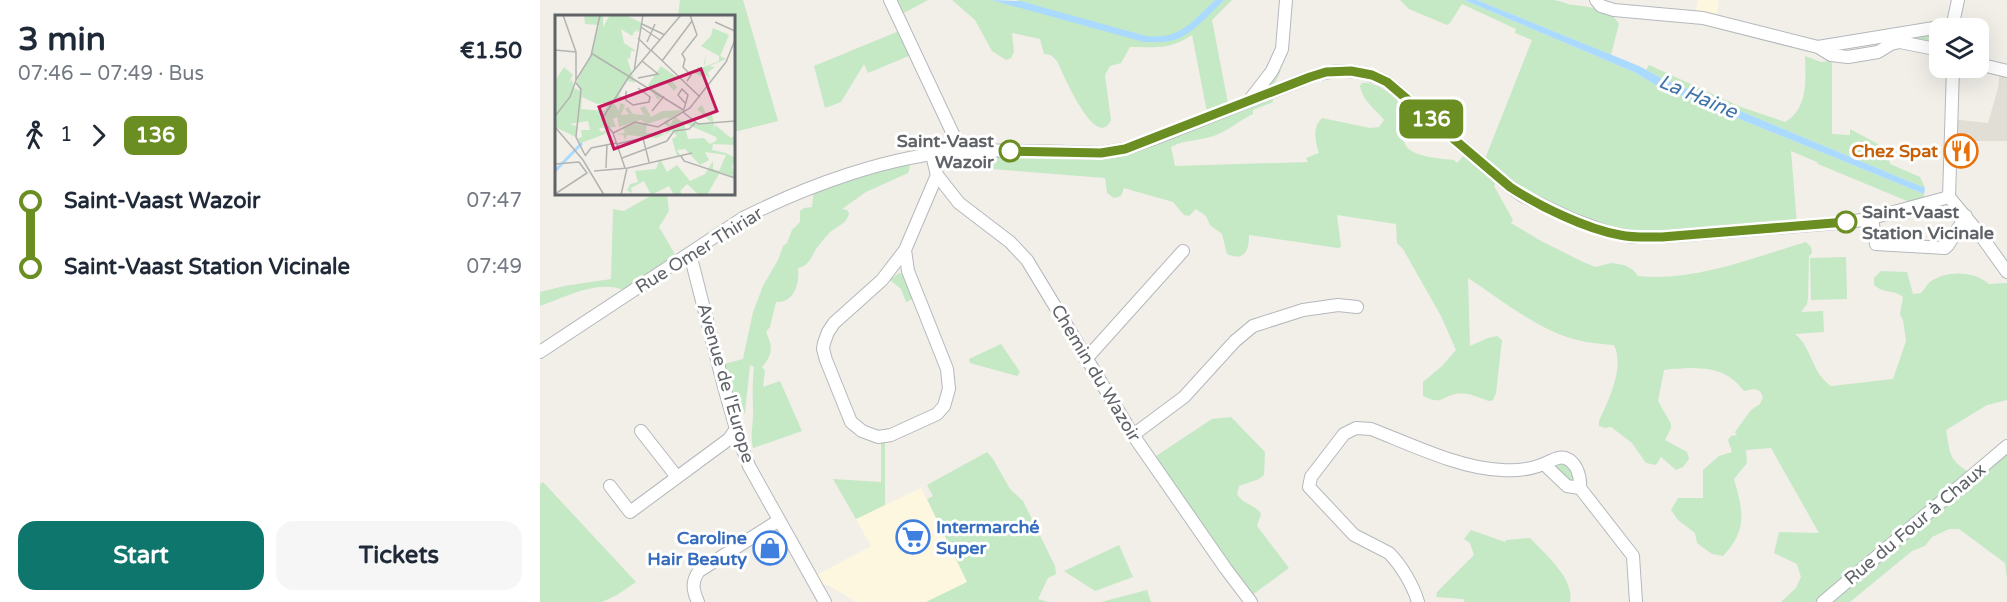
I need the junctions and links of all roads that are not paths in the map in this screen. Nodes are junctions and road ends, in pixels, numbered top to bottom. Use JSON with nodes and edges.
{"nodes":[{"id":1,"x":890,"y":0,"type":"edge"},
{"id":2,"x":1286,"y":0,"type":"edge"},
{"id":3,"x":1596,"y":0,"type":"edge"},
{"id":4,"x":1958,"y":0,"type":"edge"},
{"id":5,"x":1954,"y":18,"type":"edge"},
{"id":6,"x":1929,"y":30,"type":"edge"},
{"id":7,"x":1818,"y":47,"type":"junction"},
{"id":8,"x":1929,"y":48,"type":"edge"},
{"id":9,"x":1989,"y":67,"type":"edge"},
{"id":10,"x":2007,"y":71,"type":"edge"},
{"id":11,"x":1953,"y":78,"type":"edge"},
{"id":12,"x":1248,"y":102,"type":"junction"},
{"id":13,"x":961,"y":151,"type":"junction"},
{"id":14,"x":932,"y":155,"type":"junction"},
{"id":15,"x":937,"y":175,"type":"junction"},
{"id":16,"x":1949,"y":197,"type":"junction"},
{"id":17,"x":1966,"y":216,"type":"junction"},
{"id":18,"x":1872,"y":218,"type":"junction"},
{"id":19,"x":906,"y":250,"type":"junction"},
{"id":20,"x":1183,"y":251,"type":"dead end"},
{"id":21,"x":690,"y":254,"type":"junction"},
{"id":22,"x":2007,"y":272,"type":"edge"},
{"id":23,"x":1357,"y":307,"type":"dead end"},
{"id":24,"x":540,"y":352,"type":"edge"},
{"id":25,"x":1086,"y":358,"type":"junction"},
{"id":26,"x":736,"y":429,"type":"junction"},
{"id":27,"x":641,"y":431,"type":"dead end"},
{"id":28,"x":1133,"y":435,"type":"junction"},
{"id":29,"x":2007,"y":446,"type":"edge"},
{"id":30,"x":1544,"y":464,"type":"junction"},
{"id":31,"x":677,"y":477,"type":"junction"},
{"id":32,"x":610,"y":486,"type":"dead end"},
{"id":33,"x":1580,"y":488,"type":"junction"},
{"id":34,"x":778,"y":521,"type":"junction"},
{"id":35,"x":698,"y":602,"type":"edge"},
{"id":36,"x":825,"y":602,"type":"edge"},
{"id":37,"x":1251,"y":602,"type":"edge"},
{"id":38,"x":1418,"y":602,"type":"edge"},
{"id":39,"x":1636,"y":602,"type":"edge"},
{"id":40,"x":1823,"y":602,"type":"edge"}],
"edges":[{"from":1,"to":13,"type":"street"},
{"from":2,"to":12,"type":"street"},
{"from":3,"to":7,"type":"street"},
{"from":4,"to":5,"type":"street"},
{"from":6,"to":7,"type":"street"},
{"from":7,"to":8,"type":"street"},
{"from":9,"to":10,"type":"street"},
{"from":11,"to":16,"type":"street"},
{"from":12,"to":13,"type":"street","name":"Rue Omer Thiriar"},
{"from":12,"to":18,"type":"street","name":"Rue Omer Thiriar"},
{"from":13,"to":14,"type":"street","name":"Rue Omer Thiriar"},
{"from":14,"to":15,"type":"street","name":"Chemin du Wazoir"},
{"from":14,"to":21,"type":"street","name":"Rue Omer Thiriar"},
{"from":15,"to":19,"type":"street"},
{"from":15,"to":25,"type":"street","name":"Chemin du Wazoir"},
{"from":16,"to":17,"type":"street"},
{"from":16,"to":18,"type":"street","name":"Rue Omer Thiriar"},
{"from":17,"to":18,"type":"street"},
{"from":17,"to":22,"type":"street"},
{"from":19,"to":19,"type":"street"},
{"from":20,"to":25,"type":"street"},
{"from":21,"to":24,"type":"street","name":"Rue Omer Thiriar"},
{"from":21,"to":26,"type":"street","name":"Avenue de l'Europe"},
{"from":23,"to":28,"type":"street"},
{"from":25,"to":28,"type":"street","name":"Chemin du Wazoir"},
{"from":26,"to":31,"type":"street"},
{"from":26,"to":34,"type":"street","name":"Avenue de l'Europe"},
{"from":27,"to":31,"type":"street"},
{"from":28,"to":37,"type":"street","name":"Chemin du Wazoir"},
{"from":29,"to":40,"type":"street","name":"Rue du Four à Chaux"},
{"from":30,"to":33,"type":"street"},
{"from":30,"to":33,"type":"street"},
{"from":30,"to":38,"type":"street"},
{"from":31,"to":32,"type":"street"},
{"from":33,"to":39,"type":"street"},
{"from":34,"to":35,"type":"street"},
{"from":34,"to":36,"type":"street","name":"Avenue de l'Europe"}]}
